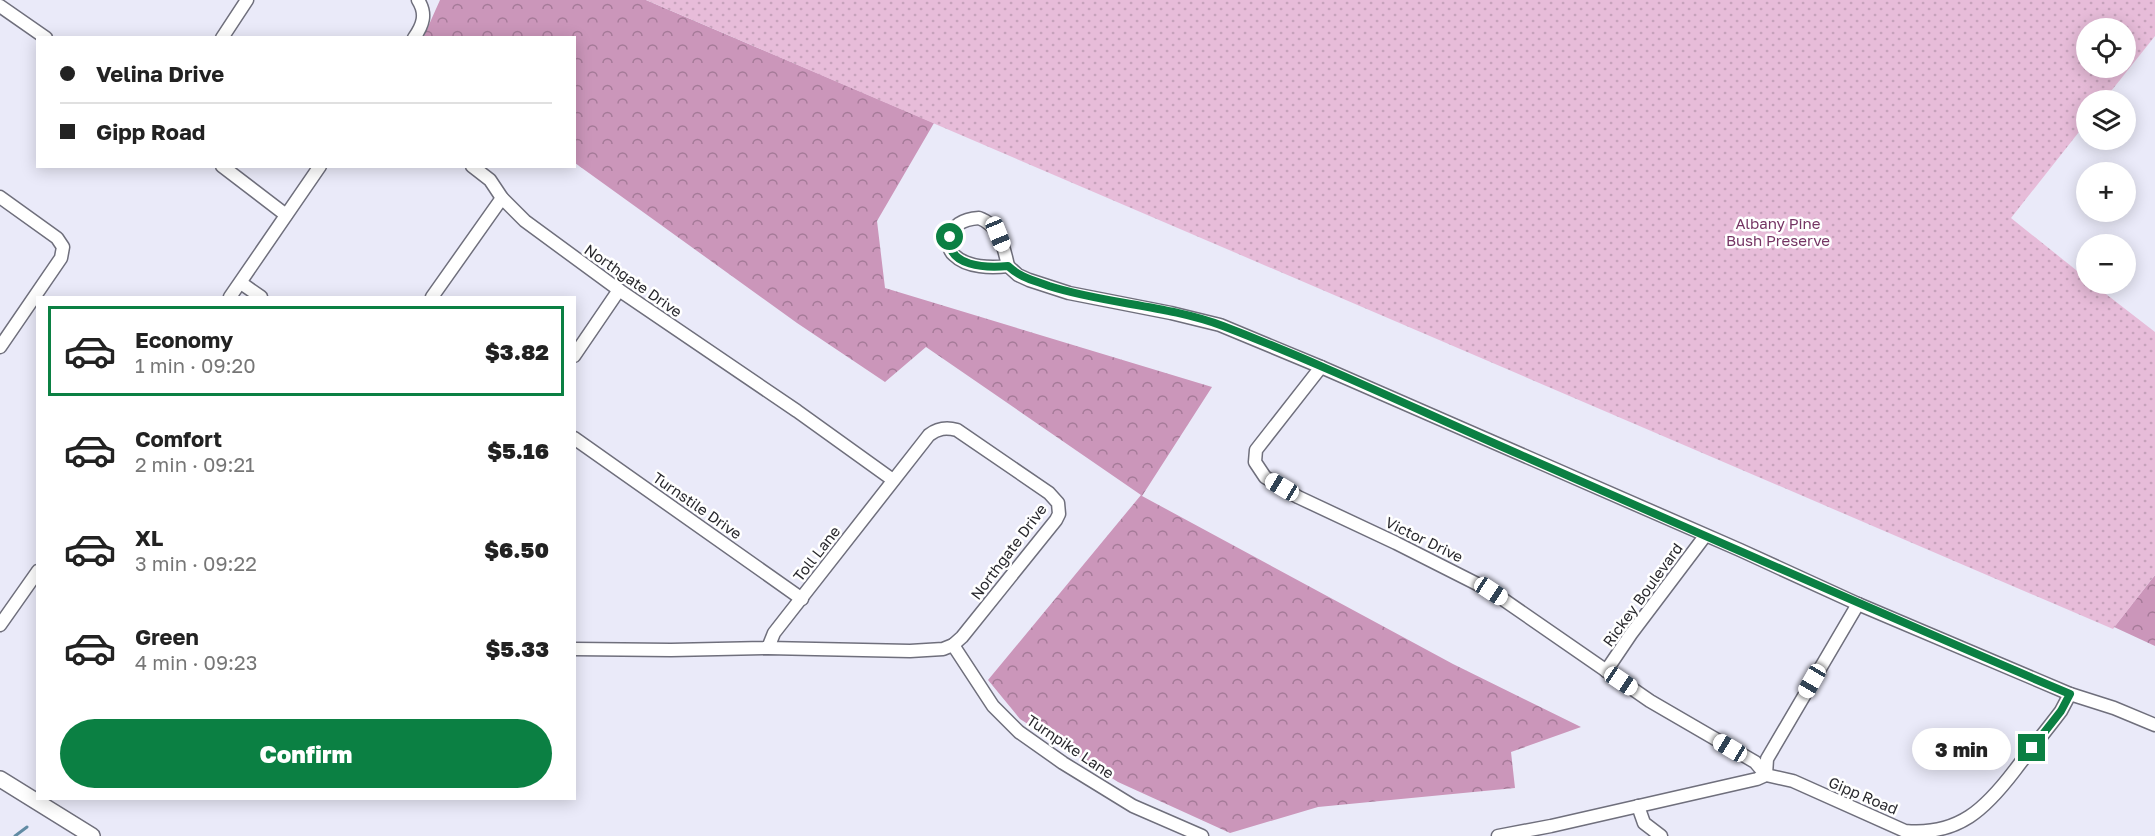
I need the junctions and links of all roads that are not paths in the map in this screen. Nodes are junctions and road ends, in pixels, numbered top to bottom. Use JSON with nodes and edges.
{"nodes":[{"id":1,"x":247,"y":0,"type":"edge"},
{"id":2,"x":420,"y":3,"type":"edge"},
{"id":3,"x":0,"y":6,"type":"edge"},
{"id":4,"x":43,"y":36,"type":"edge"},
{"id":5,"x":223,"y":36,"type":"edge"},
{"id":6,"x":415,"y":36,"type":"edge"},
{"id":7,"x":225,"y":168,"type":"edge"},
{"id":8,"x":319,"y":168,"type":"edge"},
{"id":9,"x":475,"y":168,"type":"edge"},
{"id":10,"x":0,"y":197,"type":"edge"},
{"id":11,"x":502,"y":198,"type":"junction"},
{"id":12,"x":286,"y":215,"type":"junction"},
{"id":13,"x":1008,"y":266,"type":"junction"},
{"id":14,"x":241,"y":283,"type":"junction"},
{"id":15,"x":619,"y":290,"type":"junction"},
{"id":16,"x":232,"y":296,"type":"edge"},
{"id":17,"x":260,"y":296,"type":"edge"},
{"id":18,"x":433,"y":296,"type":"edge"},
{"id":19,"x":0,"y":347,"type":"edge"},
{"id":20,"x":576,"y":353,"type":"edge"},
{"id":21,"x":1321,"y":367,"type":"junction"},
{"id":22,"x":576,"y":439,"type":"edge"},
{"id":23,"x":893,"y":480,"type":"junction"},
{"id":24,"x":1705,"y":536,"type":"junction"},
{"id":25,"x":36,"y":574,"type":"edge"},
{"id":26,"x":802,"y":599,"type":"junction"},
{"id":27,"x":1858,"y":604,"type":"junction"},
{"id":28,"x":0,"y":625,"type":"edge"},
{"id":29,"x":953,"y":645,"type":"junction"},
{"id":30,"x":768,"y":648,"type":"junction"},
{"id":31,"x":576,"y":649,"type":"edge"},
{"id":32,"x":1606,"y":671,"type":"junction"},
{"id":33,"x":2070,"y":694,"type":"junction"},
{"id":34,"x":2155,"y":725,"type":"edge"},
{"id":35,"x":1766,"y":775,"type":"junction"},
{"id":36,"x":0,"y":779,"type":"edge"},
{"id":37,"x":1638,"y":806,"type":"junction"},
{"id":38,"x":1954,"y":833,"type":"edge"},
{"id":39,"x":92,"y":836,"type":"edge"},
{"id":40,"x":1202,"y":836,"type":"edge"},
{"id":41,"x":1498,"y":836,"type":"edge"},
{"id":42,"x":1661,"y":836,"type":"edge"}],
"edges":[{"from":1,"to":5,"type":"street"},
{"from":2,"to":6,"type":"street"},
{"from":3,"to":4,"type":"street"},
{"from":7,"to":12,"type":"street"},
{"from":8,"to":12,"type":"street"},
{"from":9,"to":11,"type":"street","name":"Northgate Drive"},
{"from":10,"to":19,"type":"street"},
{"from":11,"to":15,"type":"street","name":"Northgate Drive"},
{"from":11,"to":18,"type":"street"},
{"from":12,"to":14,"type":"street"},
{"from":13,"to":13,"type":"street"},
{"from":13,"to":21,"type":"street"},
{"from":14,"to":16,"type":"street"},
{"from":14,"to":17,"type":"street"},
{"from":15,"to":20,"type":"street"},
{"from":15,"to":23,"type":"street","name":"Northgate Drive"},
{"from":21,"to":24,"type":"street"},
{"from":21,"to":32,"type":"street","name":"Victor Drive"},
{"from":22,"to":26,"type":"street","name":"Turnstile Drive"},
{"from":23,"to":26,"type":"street","name":"Toll Lane"},
{"from":23,"to":29,"type":"street","name":"Northgate Drive"},
{"from":24,"to":27,"type":"street"},
{"from":24,"to":32,"type":"street","name":"Rickey Boulevard"},
{"from":25,"to":28,"type":"street"},
{"from":26,"to":30,"type":"street","name":"Toll Lane"},
{"from":27,"to":33,"type":"street"},
{"from":27,"to":35,"type":"street"},
{"from":29,"to":30,"type":"street"},
{"from":29,"to":40,"type":"street","name":"Turnpike Lane"},
{"from":30,"to":31,"type":"street"},
{"from":32,"to":35,"type":"street","name":"Victor Drive"},
{"from":33,"to":34,"type":"street"},
{"from":33,"to":38,"type":"street","name":"Gipp Road"},
{"from":35,"to":37,"type":"street"},
{"from":35,"to":38,"type":"street","name":"Gipp Road"},
{"from":36,"to":39,"type":"main road"},
{"from":37,"to":41,"type":"street"},
{"from":37,"to":42,"type":"street"}]}
